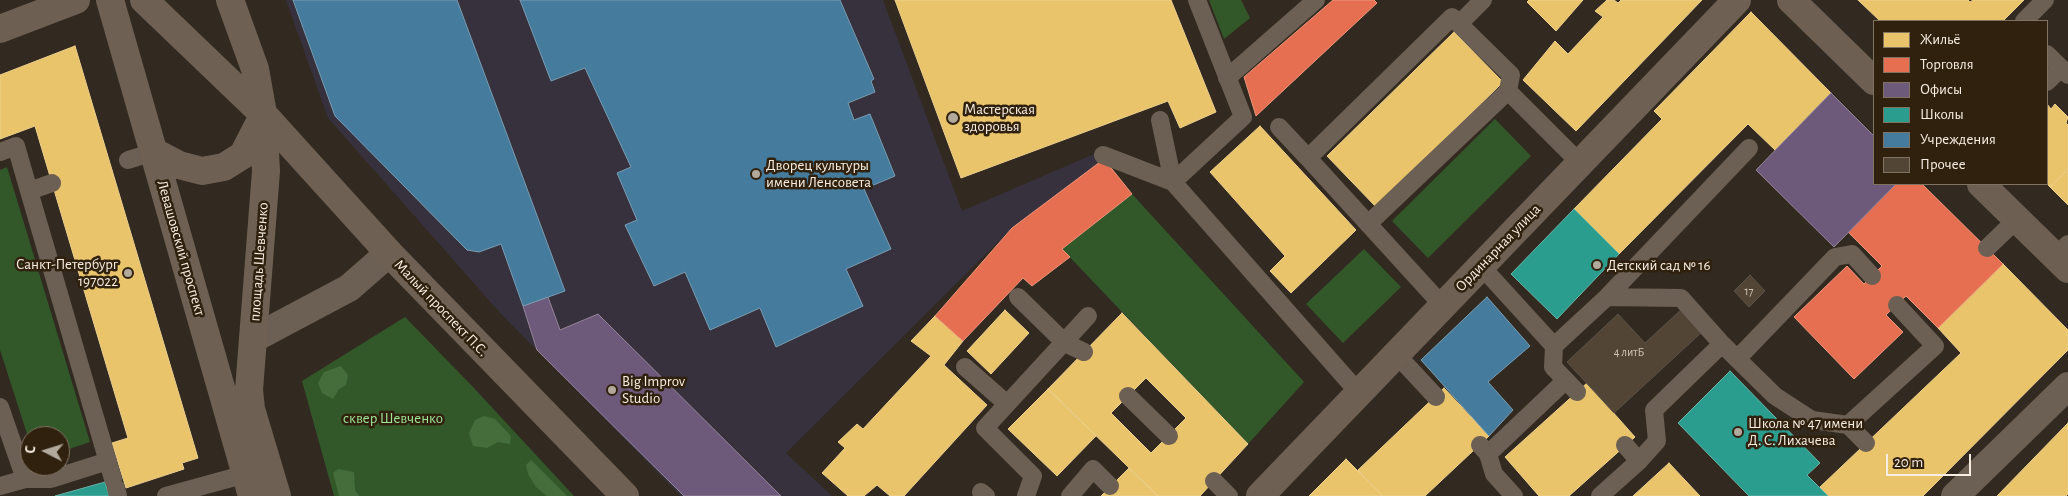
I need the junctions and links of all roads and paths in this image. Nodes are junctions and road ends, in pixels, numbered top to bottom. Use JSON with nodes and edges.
{"nodes":[{"id":1,"x":76,"y":0,"type":"edge"},
{"id":2,"x":110,"y":0,"type":"edge"},
{"id":3,"x":144,"y":0,"type":"edge"},
{"id":4,"x":230,"y":0,"type":"edge"},
{"id":5,"x":1197,"y":0,"type":"edge"},
{"id":6,"x":1316,"y":0,"type":"edge"},
{"id":7,"x":1482,"y":0,"type":"edge"},
{"id":8,"x":1737,"y":0,"type":"edge"},
{"id":9,"x":1791,"y":0,"type":"edge"},
{"id":10,"x":2045,"y":0,"type":"edge"},
{"id":11,"x":2025,"y":20,"type":"edge"},
{"id":12,"x":1459,"y":24,"type":"junction"},
{"id":13,"x":0,"y":29,"type":"edge"},
{"id":14,"x":2048,"y":55,"type":"edge"},
{"id":15,"x":2064,"y":71,"type":"edge"},
{"id":16,"x":1228,"y":78,"type":"junction"},
{"id":17,"x":1873,"y":80,"type":"edge"},
{"id":18,"x":2048,"y":81,"type":"edge"},
{"id":19,"x":1508,"y":91,"type":"junction"},
{"id":20,"x":263,"y":114,"type":"junction"},
{"id":21,"x":1160,"y":120,"type":"dead end"},
{"id":22,"x":1279,"y":127,"type":"dead end"},
{"id":23,"x":1749,"y":148,"type":"dead end"},
{"id":24,"x":0,"y":152,"type":"edge"},
{"id":25,"x":154,"y":152,"type":"junction"},
{"id":26,"x":1103,"y":155,"type":"dead end"},
{"id":27,"x":1308,"y":158,"type":"junction"},
{"id":28,"x":128,"y":160,"type":"dead end"},
{"id":29,"x":1580,"y":163,"type":"junction"},
{"id":30,"x":1172,"y":182,"type":"junction"},
{"id":31,"x":52,"y":183,"type":"dead end"},
{"id":32,"x":1981,"y":185,"type":"edge"},
{"id":33,"x":29,"y":191,"type":"junction"},
{"id":34,"x":2017,"y":219,"type":"junction"},
{"id":35,"x":1368,"y":224,"type":"junction"},
{"id":36,"x":1987,"y":248,"type":"dead end"},
{"id":37,"x":389,"y":253,"type":"junction"},
{"id":38,"x":2064,"y":257,"type":"edge"},
{"id":39,"x":1481,"y":266,"type":"junction"},
{"id":40,"x":1872,"y":276,"type":"dead end"},
{"id":41,"x":1018,"y":297,"type":"dead end"},
{"id":42,"x":1607,"y":297,"type":"junction"},
{"id":43,"x":1897,"y":304,"type":"dead end"},
{"id":44,"x":1443,"y":306,"type":"junction"},
{"id":45,"x":1088,"y":316,"type":"dead end"},
{"id":46,"x":253,"y":339,"type":"junction"},
{"id":47,"x":1065,"y":343,"type":"junction"},
{"id":48,"x":1722,"y":344,"type":"junction"},
{"id":49,"x":1554,"y":346,"type":"junction"},
{"id":50,"x":1084,"y":352,"type":"dead end"},
{"id":51,"x":1396,"y":354,"type":"junction"},
{"id":52,"x":1737,"y":359,"type":"junction"},
{"id":53,"x":965,"y":367,"type":"dead end"},
{"id":54,"x":2068,"y":386,"type":"edge"},
{"id":55,"x":1359,"y":393,"type":"junction"},
{"id":56,"x":1128,"y":396,"type":"dead end"},
{"id":57,"x":1436,"y":397,"type":"dead end"},
{"id":58,"x":1007,"y":404,"type":"junction"},
{"id":59,"x":0,"y":406,"type":"edge"},
{"id":60,"x":1848,"y":425,"type":"junction"},
{"id":61,"x":1168,"y":436,"type":"dead end"},
{"id":62,"x":1866,"y":443,"type":"dead end"},
{"id":63,"x":1625,"y":445,"type":"dead end"},
{"id":64,"x":108,"y":461,"type":"junction"},
{"id":65,"x":1639,"y":461,"type":"junction"},
{"id":66,"x":24,"y":478,"type":"junction"},
{"id":67,"x":1214,"y":481,"type":"dead end"},
{"id":68,"x":249,"y":485,"type":"edge"},
{"id":69,"x":0,"y":486,"type":"edge"},
{"id":70,"x":1110,"y":486,"type":"dead end"},
{"id":71,"x":116,"y":488,"type":"edge"},
{"id":72,"x":166,"y":496,"type":"edge"},
{"id":73,"x":277,"y":496,"type":"edge"},
{"id":74,"x":625,"y":496,"type":"edge"},
{"id":75,"x":1026,"y":496,"type":"edge"},
{"id":76,"x":1070,"y":496,"type":"edge"},
{"id":77,"x":1229,"y":496,"type":"edge"},
{"id":78,"x":1260,"y":496,"type":"edge"},
{"id":79,"x":1514,"y":496,"type":"edge"},
{"id":80,"x":1600,"y":496,"type":"edge"},
{"id":81,"x":1955,"y":496,"type":"edge"}],
"edges":[{"from":1,"to":13,"type":"main road"},
{"from":2,"to":25,"type":"street","name":"Левашовский проспект"},
{"from":3,"to":20,"type":"street","name":"Малый проспект П.С."},
{"from":4,"to":20,"type":"street"},
{"from":5,"to":16,"type":"lane"},
{"from":6,"to":16,"type":"lane"},
{"from":7,"to":12,"type":"lane"},
{"from":8,"to":29,"type":"street","name":"Ординарная улица"},
{"from":9,"to":17,"type":"main road"},
{"from":10,"to":11,"type":"lane"},
{"from":12,"to":19,"type":"lane"},
{"from":12,"to":27,"type":"lane"},
{"from":14,"to":15,"type":"lane"},
{"from":15,"to":18,"type":"lane"},
{"from":16,"to":30,"type":"lane"},
{"from":19,"to":29,"type":"lane"},
{"from":19,"to":35,"type":"lane"},
{"from":20,"to":25,"type":"street"},
{"from":20,"to":37,"type":"street","name":"Малый проспект П.С."},
{"from":20,"to":46,"type":"street","name":"площадь Шевченко"},
{"from":21,"to":30,"type":"lane"},
{"from":22,"to":27,"type":"lane"},
{"from":23,"to":42,"type":"lane"},
{"from":24,"to":33,"type":"lane"},
{"from":25,"to":28,"type":"lane"},
{"from":25,"to":68,"type":"street","name":"Левашовский проспект"},
{"from":26,"to":30,"type":"lane"},
{"from":27,"to":35,"type":"lane"},
{"from":29,"to":39,"type":"street","name":"Ординарная улица"},
{"from":30,"to":55,"type":"lane"},
{"from":31,"to":33,"type":"lane"},
{"from":32,"to":34,"type":"main road"},
{"from":33,"to":64,"type":"lane"},
{"from":34,"to":36,"type":"lane"},
{"from":34,"to":38,"type":"main road"},
{"from":35,"to":44,"type":"lane"},
{"from":37,"to":46,"type":"street","name":"площадь Шевченко"},
{"from":37,"to":74,"type":"street","name":"Малый проспект П.С."},
{"from":39,"to":44,"type":"street","name":"Ординарная улица"},
{"from":39,"to":49,"type":"lane"},
{"from":40,"to":52,"type":"lane"},
{"from":41,"to":47,"type":"lane"},
{"from":42,"to":48,"type":"lane"},
{"from":42,"to":49,"type":"lane"},
{"from":43,"to":60,"type":"lane"},
{"from":44,"to":51,"type":"street","name":"Ординарная улица"},
{"from":45,"to":47,"type":"lane"},
{"from":46,"to":73,"type":"street"},
{"from":47,"to":50,"type":"lane"},
{"from":47,"to":58,"type":"lane"},
{"from":48,"to":52,"type":"lane"},
{"from":48,"to":65,"type":"lane"},
{"from":49,"to":79,"type":"lane"},
{"from":51,"to":55,"type":"street","name":"Ординарная улица"},
{"from":51,"to":57,"type":"lane"},
{"from":52,"to":60,"type":"lane"},
{"from":53,"to":58,"type":"lane"},
{"from":54,"to":81,"type":"street"},
{"from":55,"to":78,"type":"street","name":"Ординарная улица"},
{"from":56,"to":61,"type":"lane"},
{"from":58,"to":75,"type":"lane"},
{"from":59,"to":66,"type":"lane"},
{"from":60,"to":62,"type":"lane"},
{"from":63,"to":65,"type":"lane"},
{"from":64,"to":66,"type":"lane"},
{"from":64,"to":71,"type":"lane"},
{"from":65,"to":80,"type":"lane"},
{"from":66,"to":69,"type":"lane"},
{"from":67,"to":77,"type":"lane"},
{"from":68,"to":72,"type":"lane"},
{"from":70,"to":76,"type":"lane"}]}
